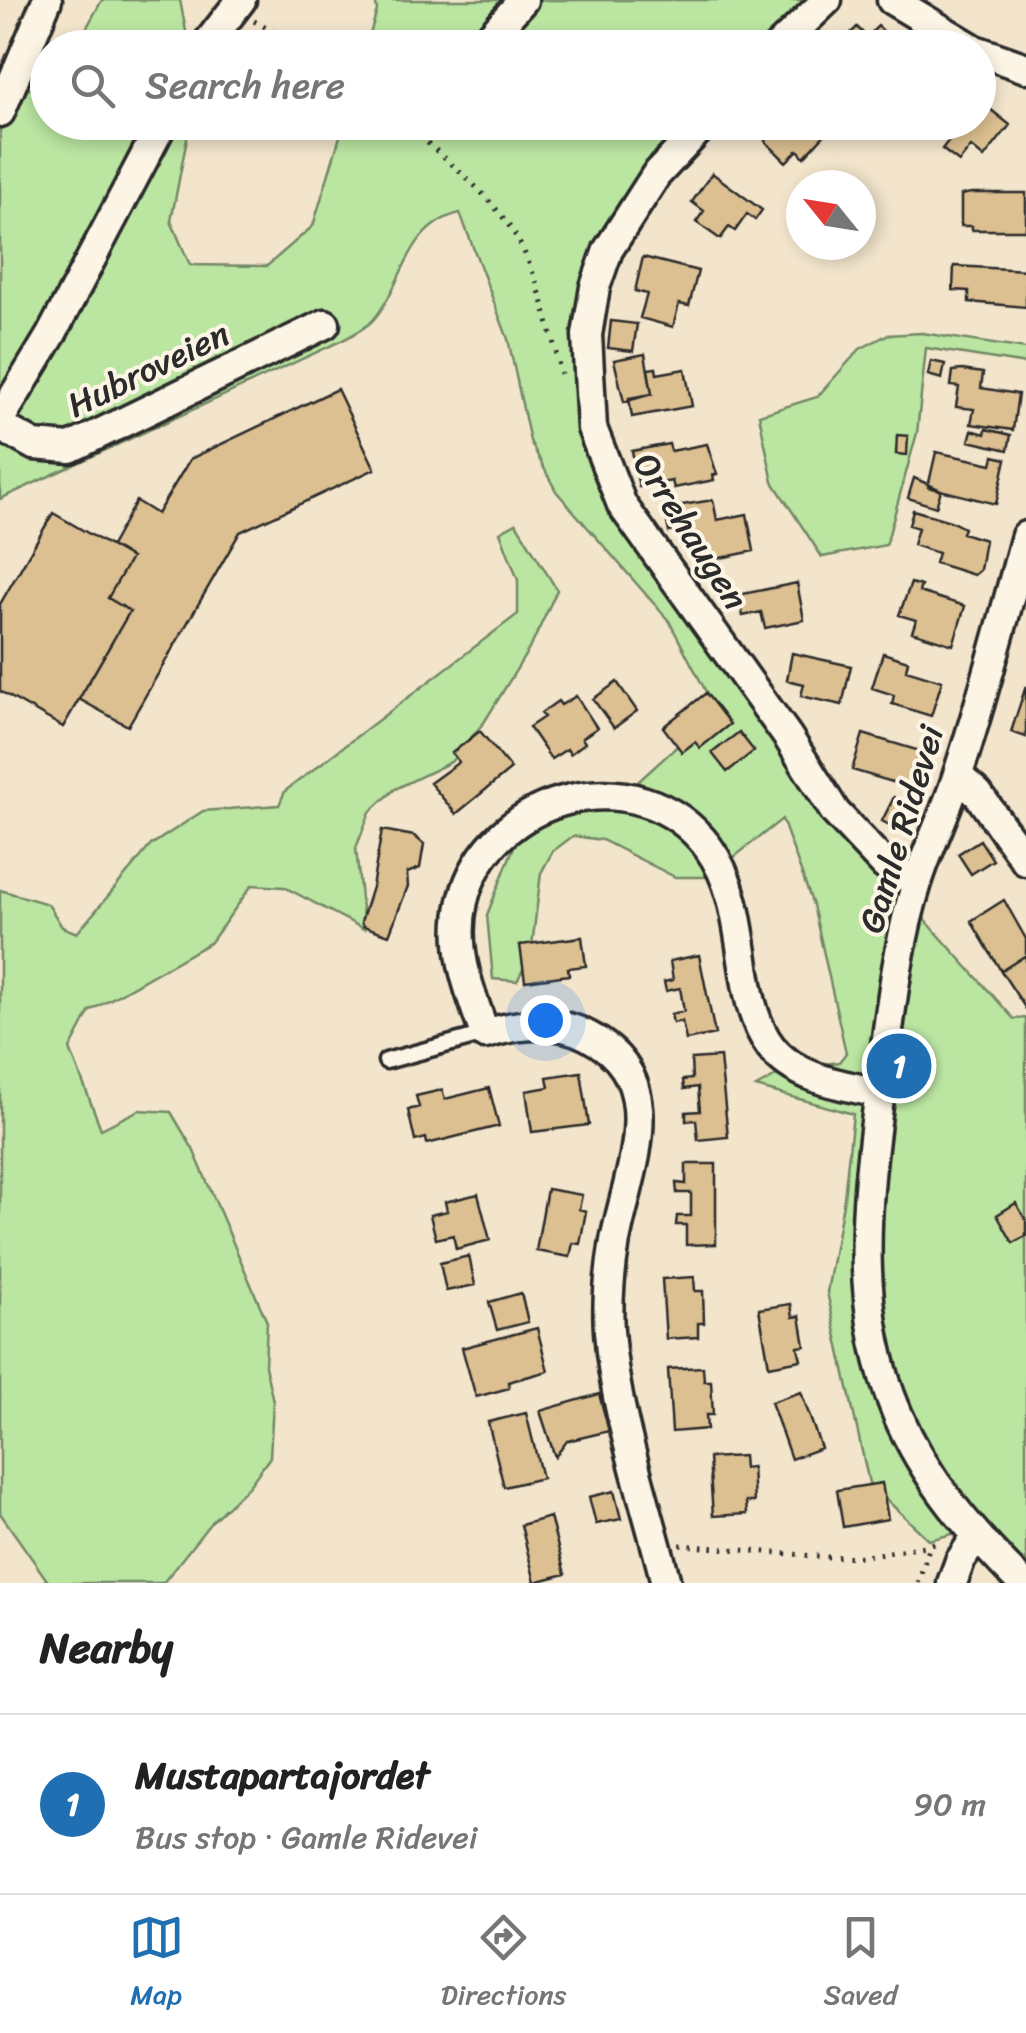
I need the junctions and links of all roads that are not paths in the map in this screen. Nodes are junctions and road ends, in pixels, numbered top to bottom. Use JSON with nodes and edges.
{"nodes":[{"id":1,"x":48,"y":0,"type":"edge"},
{"id":2,"x":523,"y":0,"type":"edge"},
{"id":3,"x":827,"y":0,"type":"edge"},
{"id":4,"x":892,"y":0,"type":"edge"},
{"id":5,"x":238,"y":4,"type":"edge"},
{"id":6,"x":35,"y":30,"type":"edge"},
{"id":7,"x":218,"y":30,"type":"edge"},
{"id":8,"x":496,"y":30,"type":"edge"},
{"id":9,"x":796,"y":30,"type":"edge"},
{"id":10,"x":942,"y":30,"type":"edge"},
{"id":11,"x":30,"y":42,"type":"edge"},
{"id":12,"x":996,"y":57,"type":"edge"},
{"id":13,"x":1026,"y":68,"type":"edge"},
{"id":14,"x":0,"y":112,"type":"edge"},
{"id":15,"x":153,"y":140,"type":"edge"},
{"id":16,"x":689,"y":140,"type":"edge"},
{"id":17,"x":325,"y":324,"type":"dead end"},
{"id":18,"x":0,"y":422,"type":"edge"},
{"id":19,"x":1026,"y":536,"type":"edge"},
{"id":20,"x":958,"y":776,"type":"junction"},
{"id":21,"x":1026,"y":861,"type":"edge"},
{"id":22,"x":916,"y":883,"type":"junction"},
{"id":23,"x":485,"y":1034,"type":"junction"},
{"id":24,"x":386,"y":1061,"type":"dead end"},
{"id":25,"x":880,"y":1094,"type":"junction"},
{"id":26,"x":976,"y":1537,"type":"junction"},
{"id":27,"x":666,"y":1583,"type":"edge"},
{"id":28,"x":952,"y":1583,"type":"edge"},
{"id":29,"x":1022,"y":1583,"type":"edge"}],
"edges":[{"from":1,"to":6,"type":"street"},
{"from":2,"to":8,"type":"street"},
{"from":3,"to":9,"type":"street"},
{"from":4,"to":10,"type":"street"},
{"from":5,"to":7,"type":"street"},
{"from":11,"to":14,"type":"street"},
{"from":12,"to":13,"type":"street"},
{"from":15,"to":18,"type":"street","name":"Hubroveien"},
{"from":16,"to":22,"type":"street","name":"Orrehaugen"},
{"from":17,"to":18,"type":"street","name":"Hubroveien"},
{"from":19,"to":20,"type":"street","name":"Gamle Ridevei"},
{"from":20,"to":21,"type":"street"},
{"from":20,"to":22,"type":"street","name":"Gamle Ridevei"},
{"from":22,"to":25,"type":"street","name":"Gamle Ridevei"},
{"from":23,"to":24,"type":"lane"},
{"from":23,"to":25,"type":"street"},
{"from":23,"to":27,"type":"street"},
{"from":25,"to":26,"type":"street","name":"Gamle Ridevei"},
{"from":26,"to":28,"type":"street"},
{"from":26,"to":29,"type":"street","name":"Gamle Ridevei"}]}
